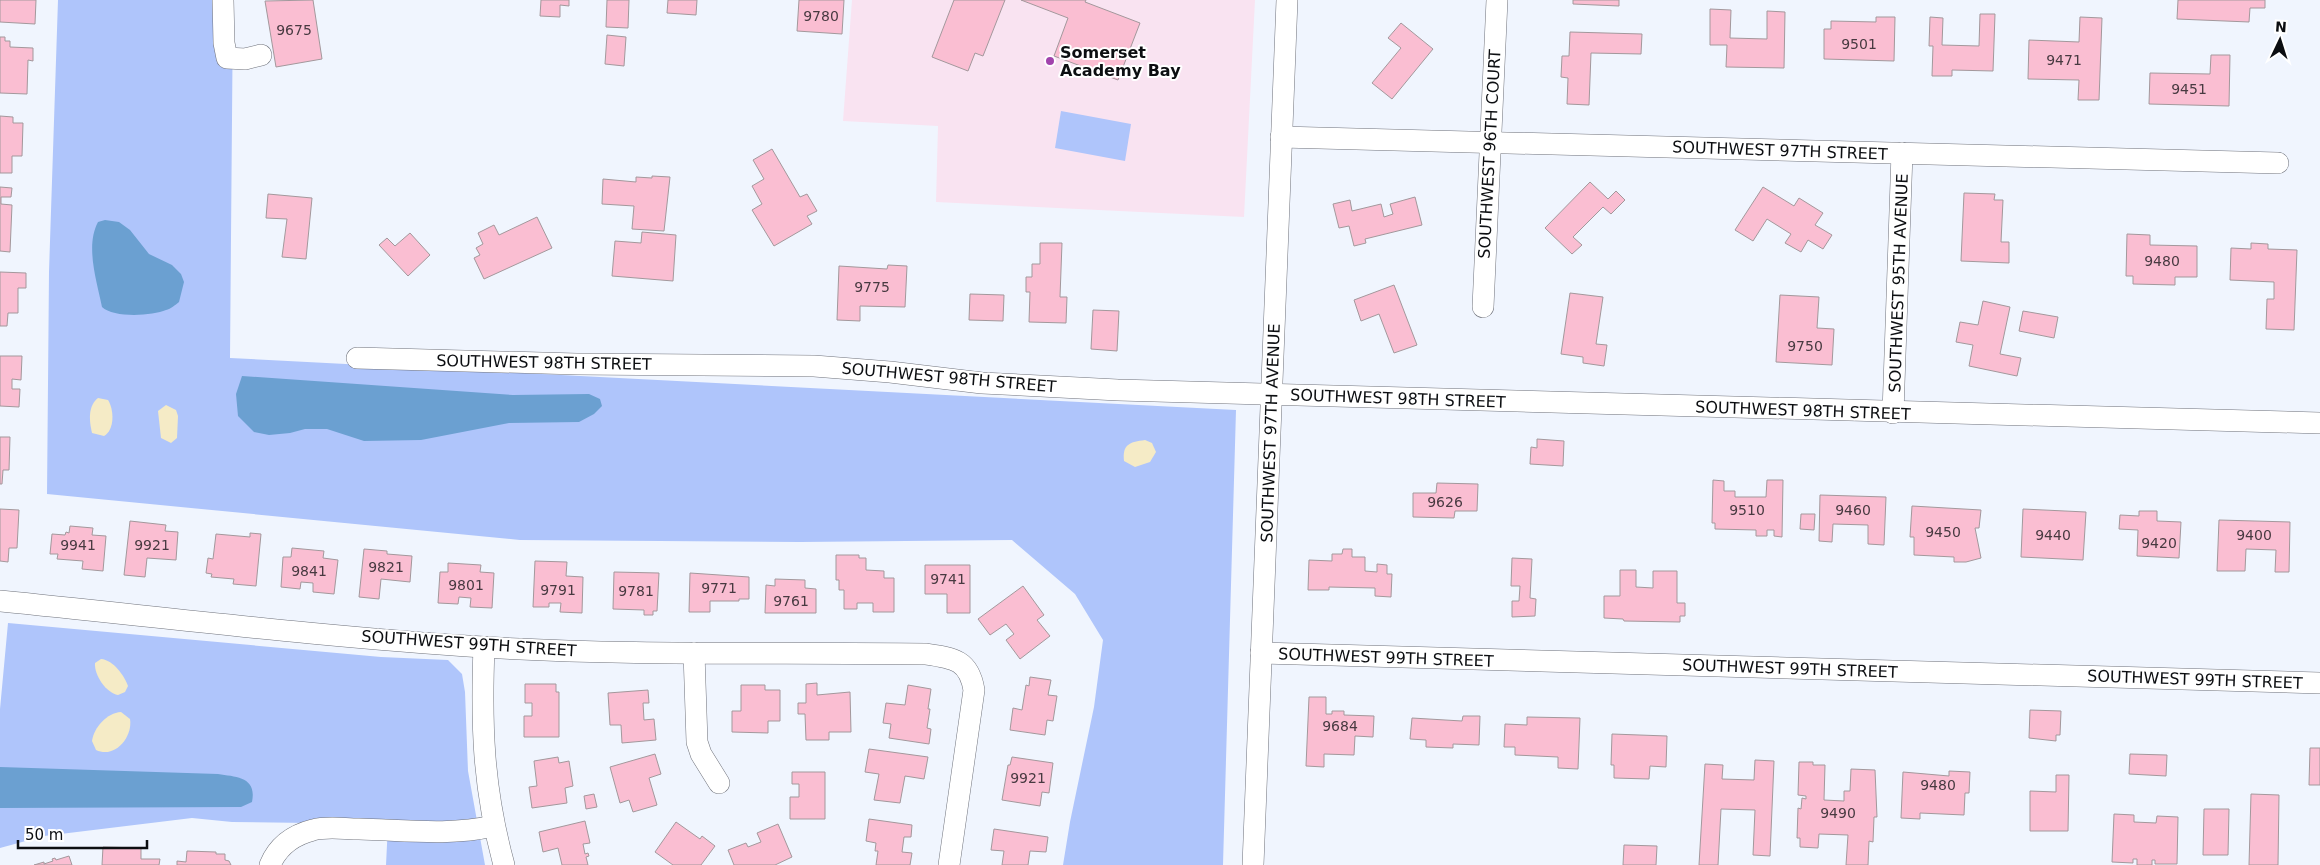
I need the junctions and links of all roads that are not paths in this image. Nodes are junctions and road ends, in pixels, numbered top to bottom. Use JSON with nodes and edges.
{"nodes":[{"id":1,"x":223,"y":0,"type":"edge"},
{"id":2,"x":1288,"y":0,"type":"edge"},
{"id":3,"x":1497,"y":0,"type":"edge"},
{"id":4,"x":260,"y":55,"type":"dead end"},
{"id":5,"x":1281,"y":137,"type":"junction"},
{"id":6,"x":1490,"y":142,"type":"junction"},
{"id":7,"x":1902,"y":153,"type":"junction"},
{"id":8,"x":2278,"y":163,"type":"dead end"},
{"id":9,"x":1482,"y":307,"type":"dead end"},
{"id":10,"x":357,"y":358,"type":"dead end"},
{"id":11,"x":1272,"y":394,"type":"junction"},
{"id":12,"x":1893,"y":413,"type":"junction"},
{"id":13,"x":2320,"y":423,"type":"edge"},
{"id":14,"x":0,"y":601,"type":"edge"},
{"id":15,"x":484,"y":647,"type":"junction"},
{"id":16,"x":694,"y":653,"type":"junction"},
{"id":17,"x":1261,"y":653,"type":"junction"},
{"id":18,"x":2320,"y":683,"type":"edge"},
{"id":19,"x":719,"y":783,"type":"dead end"},
{"id":20,"x":493,"y":826,"type":"junction"},
{"id":21,"x":270,"y":865,"type":"edge"},
{"id":22,"x":504,"y":865,"type":"edge"},
{"id":23,"x":949,"y":865,"type":"edge"},
{"id":24,"x":1252,"y":865,"type":"edge"}],
"edges":[{"from":1,"to":4,"type":"street"},
{"from":2,"to":5,"type":"street","name":"SOUTHWEST 97TH AVENUE"},
{"from":3,"to":6,"type":"street","name":"SOUTHWEST 96TH COURT"},
{"from":5,"to":6,"type":"street","name":"SOUTHWEST 97TH STREET"},
{"from":5,"to":11,"type":"street","name":"SOUTHWEST 97TH AVENUE"},
{"from":6,"to":7,"type":"street","name":"SOUTHWEST 97TH STREET"},
{"from":6,"to":9,"type":"street","name":"SOUTHWEST 96TH COURT"},
{"from":7,"to":8,"type":"street","name":"SOUTHWEST 97TH STREET"},
{"from":7,"to":12,"type":"street","name":"SOUTHWEST 95TH AVENUE"},
{"from":10,"to":11,"type":"street","name":"SOUTHWEST 98TH STREET"},
{"from":11,"to":12,"type":"street","name":"SOUTHWEST 98TH STREET"},
{"from":11,"to":17,"type":"street","name":"SOUTHWEST 97TH AVENUE"},
{"from":12,"to":13,"type":"street","name":"SOUTHWEST 98TH STREET"},
{"from":14,"to":15,"type":"street","name":"SOUTHWEST 99TH STREET"},
{"from":15,"to":16,"type":"street","name":"SOUTHWEST 99TH STREET"},
{"from":15,"to":20,"type":"street"},
{"from":16,"to":19,"type":"street"},
{"from":16,"to":23,"type":"street","name":"SOUTHWEST 99TH STREET"},
{"from":17,"to":18,"type":"street","name":"SOUTHWEST 99TH STREET"},
{"from":17,"to":24,"type":"street","name":"SOUTHWEST 97TH AVENUE"},
{"from":20,"to":21,"type":"street"},
{"from":20,"to":22,"type":"street"}]}
